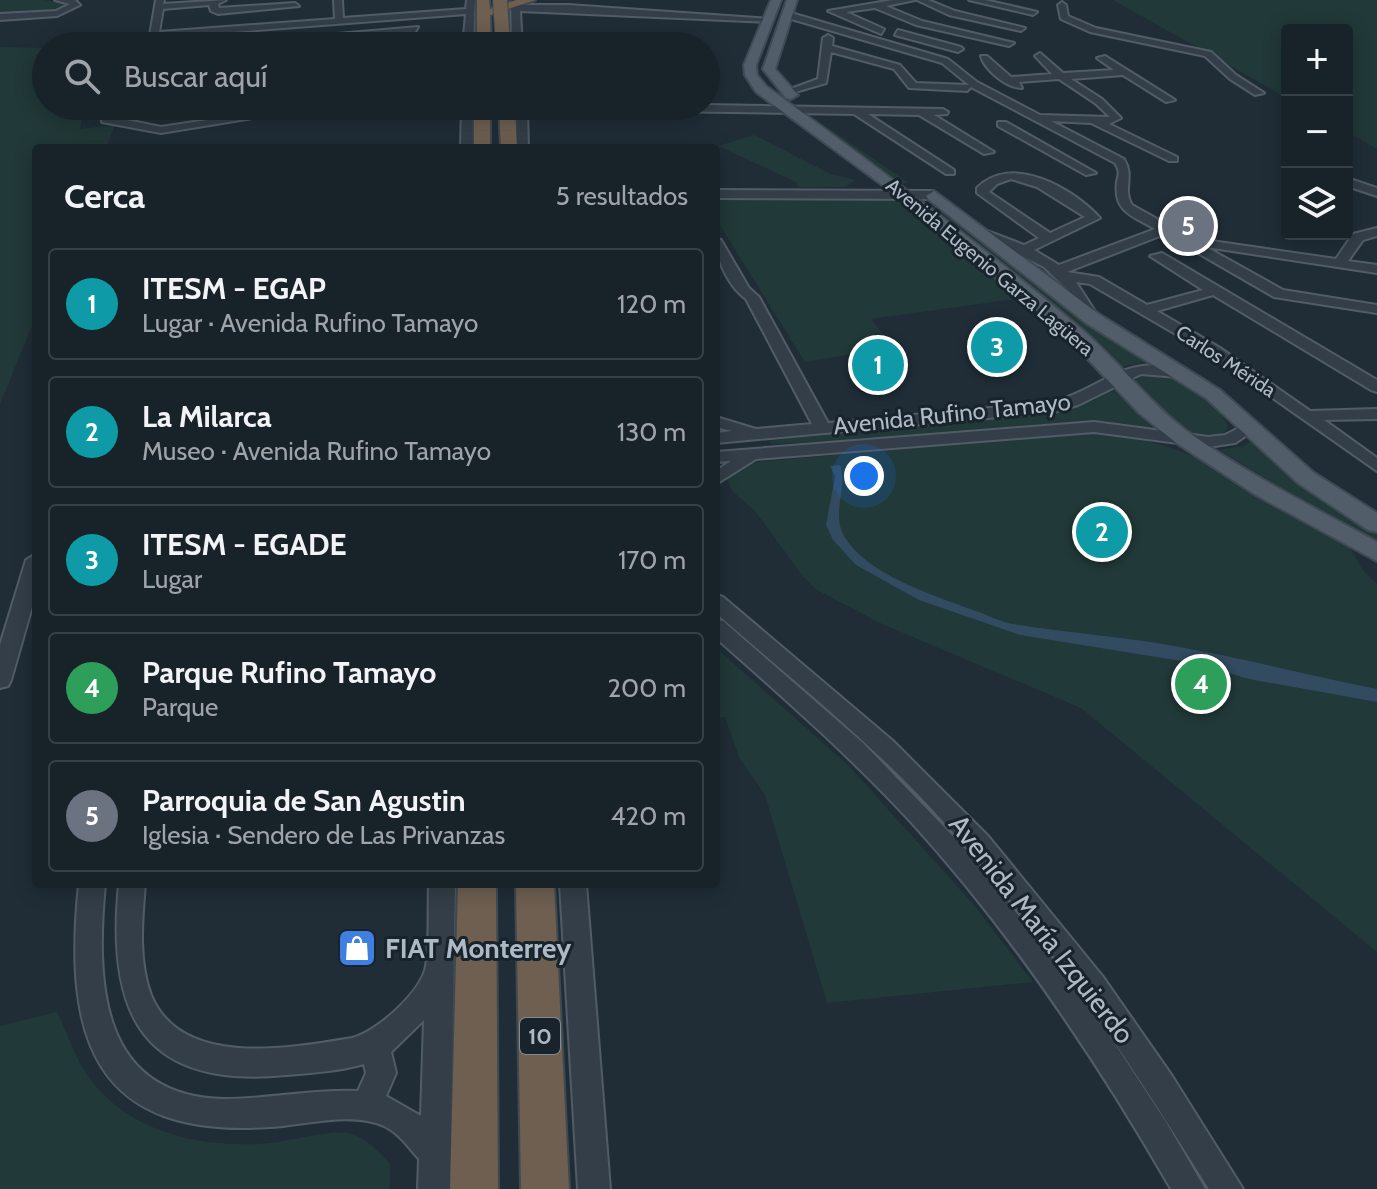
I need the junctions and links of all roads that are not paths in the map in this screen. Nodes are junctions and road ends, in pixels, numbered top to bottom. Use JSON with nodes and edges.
{"nodes":[{"id":1,"x":59,"y":0,"type":"edge"},
{"id":2,"x":229,"y":0,"type":"edge"},
{"id":3,"x":338,"y":0,"type":"edge"},
{"id":4,"x":466,"y":0,"type":"edge"},
{"id":5,"x":529,"y":0,"type":"edge"},
{"id":6,"x":540,"y":0,"type":"edge"},
{"id":7,"x":911,"y":0,"type":"edge"},
{"id":8,"x":921,"y":0,"type":"edge"},
{"id":9,"x":974,"y":0,"type":"edge"},
{"id":10,"x":983,"y":0,"type":"edge"},
{"id":11,"x":163,"y":2,"type":"edge"},
{"id":12,"x":559,"y":2,"type":"edge"},
{"id":13,"x":294,"y":3,"type":"edge"},
{"id":14,"x":1062,"y":3,"type":"edge"},
{"id":15,"x":213,"y":4,"type":"edge"},
{"id":16,"x":262,"y":4,"type":"edge"},
{"id":17,"x":872,"y":4,"type":"edge"},
{"id":18,"x":935,"y":4,"type":"edge"},
{"id":19,"x":500,"y":5,"type":"edge"},
{"id":20,"x":550,"y":7,"type":"junction"},
{"id":21,"x":640,"y":7,"type":"junction"},
{"id":22,"x":833,"y":7,"type":"edge"},
{"id":23,"x":772,"y":9,"type":"edge"},
{"id":24,"x":470,"y":11,"type":"junction"},
{"id":25,"x":624,"y":11,"type":"junction"},
{"id":26,"x":743,"y":12,"type":"junction"},
{"id":27,"x":797,"y":12,"type":"edge"},
{"id":28,"x":414,"y":15,"type":"junction"},
{"id":29,"x":712,"y":16,"type":"junction"},
{"id":30,"x":0,"y":17,"type":"edge"},
{"id":31,"x":981,"y":18,"type":"dead end"},
{"id":32,"x":339,"y":21,"type":"junction"},
{"id":33,"x":295,"y":24,"type":"junction"},
{"id":34,"x":265,"y":26,"type":"junction"},
{"id":35,"x":517,"y":27,"type":"junction"},
{"id":36,"x":238,"y":28,"type":"junction"},
{"id":37,"x":415,"y":29,"type":"junction"},
{"id":38,"x":185,"y":30,"type":"joint"},
{"id":39,"x":884,"y":30,"type":"junction"},
{"id":40,"x":158,"y":32,"type":"edge"},
{"id":41,"x":174,"y":32,"type":"edge"},
{"id":42,"x":238,"y":32,"type":"edge"},
{"id":43,"x":265,"y":32,"type":"edge"},
{"id":44,"x":295,"y":32,"type":"edge"},
{"id":45,"x":388,"y":32,"type":"edge"},
{"id":46,"x":414,"y":32,"type":"edge"},
{"id":47,"x":469,"y":32,"type":"edge"},
{"id":48,"x":489,"y":32,"type":"edge"},
{"id":49,"x":491,"y":32,"type":"edge"},
{"id":50,"x":505,"y":32,"type":"edge"},
{"id":51,"x":514,"y":32,"type":"edge"},
{"id":52,"x":835,"y":33,"type":"junction"},
{"id":53,"x":972,"y":34,"type":"dead end"},
{"id":54,"x":827,"y":48,"type":"junction"},
{"id":55,"x":755,"y":52,"type":"junction"},
{"id":56,"x":773,"y":54,"type":"junction"},
{"id":57,"x":1040,"y":56,"type":"dead end"},
{"id":58,"x":984,"y":58,"type":"dead end"},
{"id":59,"x":1102,"y":58,"type":"dead end"},
{"id":60,"x":1124,"y":72,"type":"junction"},
{"id":61,"x":1063,"y":75,"type":"junction"},
{"id":62,"x":1009,"y":80,"type":"junction"},
{"id":63,"x":793,"y":88,"type":"junction"},
{"id":64,"x":967,"y":88,"type":"dead end"},
{"id":65,"x":1022,"y":88,"type":"dead end"},
{"id":66,"x":1259,"y":93,"type":"dead end"},
{"id":67,"x":1170,"y":100,"type":"dead end"},
{"id":68,"x":720,"y":110,"type":"edge"},
{"id":69,"x":788,"y":111,"type":"junction"},
{"id":70,"x":815,"y":112,"type":"junction"},
{"id":71,"x":858,"y":112,"type":"junction"},
{"id":72,"x":922,"y":112,"type":"junction"},
{"id":73,"x":943,"y":112,"type":"dead end"},
{"id":74,"x":1034,"y":117,"type":"junction"},
{"id":75,"x":126,"y":120,"type":"edge"},
{"id":76,"x":234,"y":120,"type":"edge"},
{"id":77,"x":467,"y":120,"type":"edge"},
{"id":78,"x":482,"y":120,"type":"edge"},
{"id":79,"x":510,"y":120,"type":"edge"},
{"id":80,"x":519,"y":120,"type":"edge"},
{"id":81,"x":1093,"y":120,"type":"junction"},
{"id":82,"x":1002,"y":124,"type":"dead end"},
{"id":83,"x":1075,"y":138,"type":"junction"},
{"id":84,"x":467,"y":144,"type":"edge"},
{"id":85,"x":482,"y":144,"type":"edge"},
{"id":86,"x":514,"y":144,"type":"edge"},
{"id":87,"x":514,"y":144,"type":"edge"},
{"id":88,"x":1039,"y":144,"type":"junction"},
{"id":89,"x":988,"y":152,"type":"dead end"},
{"id":90,"x":1173,"y":159,"type":"dead end"},
{"id":91,"x":950,"y":172,"type":"dead end"},
{"id":92,"x":1090,"y":173,"type":"dead end"},
{"id":93,"x":1353,"y":184,"type":"edge"},
{"id":94,"x":1377,"y":192,"type":"edge"},
{"id":95,"x":720,"y":194,"type":"edge"},
{"id":96,"x":906,"y":195,"type":"junction"},
{"id":97,"x":932,"y":195,"type":"junction"},
{"id":98,"x":1166,"y":229,"type":"junction"},
{"id":99,"x":1377,"y":232,"type":"edge"},
{"id":100,"x":985,"y":234,"type":"junction"},
{"id":101,"x":1048,"y":238,"type":"junction"},
{"id":102,"x":1184,"y":239,"type":"junction"},
{"id":103,"x":1025,"y":249,"type":"junction"},
{"id":104,"x":720,"y":250,"type":"edge"},
{"id":105,"x":1157,"y":256,"type":"dead end"},
{"id":106,"x":1340,"y":263,"type":"junction"},
{"id":107,"x":1377,"y":269,"type":"edge"},
{"id":108,"x":1063,"y":273,"type":"junction"},
{"id":109,"x":1214,"y":291,"type":"junction"},
{"id":110,"x":1377,"y":309,"type":"edge"},
{"id":111,"x":1144,"y":310,"type":"junction"},
{"id":112,"x":1093,"y":319,"type":"junction"},
{"id":113,"x":1178,"y":372,"type":"junction"},
{"id":114,"x":1115,"y":377,"type":"junction"},
{"id":115,"x":1377,"y":387,"type":"edge"},
{"id":116,"x":1033,"y":410,"type":"junction"},
{"id":117,"x":1377,"y":414,"type":"edge"},
{"id":118,"x":1314,"y":420,"type":"junction"},
{"id":119,"x":720,"y":423,"type":"edge"},
{"id":120,"x":1377,"y":423,"type":"edge"},
{"id":121,"x":1251,"y":427,"type":"junction"},
{"id":122,"x":815,"y":429,"type":"junction"},
{"id":123,"x":1045,"y":429,"type":"junction"},
{"id":124,"x":768,"y":434,"type":"junction"},
{"id":125,"x":720,"y":438,"type":"edge"},
{"id":126,"x":1187,"y":440,"type":"junction"},
{"id":127,"x":756,"y":454,"type":"junction"},
{"id":128,"x":720,"y":457,"type":"edge"},
{"id":129,"x":1377,"y":466,"type":"edge"},
{"id":130,"x":720,"y":476,"type":"edge"},
{"id":131,"x":1377,"y":524,"type":"edge"},
{"id":132,"x":1377,"y":553,"type":"edge"},
{"id":133,"x":32,"y":573,"type":"edge"},
{"id":134,"x":720,"y":617,"type":"edge"},
{"id":135,"x":720,"y":617,"type":"edge"},
{"id":136,"x":0,"y":680,"type":"edge"},
{"id":137,"x":92,"y":888,"type":"edge"},
{"id":138,"x":132,"y":888,"type":"edge"},
{"id":139,"x":442,"y":888,"type":"edge"},
{"id":140,"x":477,"y":888,"type":"edge"},
{"id":141,"x":535,"y":888,"type":"edge"},
{"id":142,"x":573,"y":888,"type":"edge"},
{"id":143,"x":439,"y":974,"type":"junction"},
{"id":144,"x":375,"y":1046,"type":"junction"},
{"id":145,"x":366,"y":1108,"type":"junction"},
{"id":146,"x":435,"y":1154,"type":"junction"},
{"id":147,"x":434,"y":1189,"type":"edge"},
{"id":148,"x":474,"y":1189,"type":"edge"},
{"id":149,"x":545,"y":1189,"type":"edge"},
{"id":150,"x":594,"y":1189,"type":"edge"},
{"id":151,"x":1189,"y":1189,"type":"edge"},
{"id":152,"x":1227,"y":1189,"type":"edge"}],
"edges":[{"from":1,"to":30,"type":"street"},
{"from":2,"to":15,"type":"street"},
{"from":3,"to":32,"type":"street"},
{"from":4,"to":24,"type":"street"},
{"from":5,"to":19,"type":"highway"},
{"from":6,"to":12,"type":"street"},
{"from":7,"to":17,"type":"street"},
{"from":8,"to":18,"type":"street"},
{"from":9,"to":10,"type":"street"},
{"from":9,"to":18,"type":"street"},
{"from":11,"to":15,"type":"street"},
{"from":11,"to":40,"type":"street"},
{"from":12,"to":20,"type":"street"},
{"from":12,"to":21,"type":"street"},
{"from":13,"to":16,"type":"street"},
{"from":13,"to":33,"type":"street"},
{"from":14,"to":66,"type":"street"},
{"from":15,"to":16,"type":"street"},
{"from":17,"to":22,"type":"street"},
{"from":17,"to":53,"type":"street"},
{"from":18,"to":31,"type":"street"},
{"from":19,"to":20,"type":"street"},
{"from":19,"to":35,"type":"street"},
{"from":19,"to":35,"type":"street"},
{"from":19,"to":48,"type":"highway"},
{"from":19,"to":49,"type":"highway"},
{"from":19,"to":50,"type":"highway","bridge":true},
{"from":20,"to":25,"type":"street"},
{"from":21,"to":25,"type":"street"},
{"from":21,"to":26,"type":"street"},
{"from":22,"to":27,"type":"street"},
{"from":22,"to":39,"type":"street"},
{"from":23,"to":26,"type":"street"},
{"from":23,"to":27,"type":"main road"},
{"from":23,"to":29,"type":"street"},
{"from":23,"to":55,"type":"main road"},
{"from":24,"to":28,"type":"street"},
{"from":24,"to":47,"type":"street"},
{"from":25,"to":29,"type":"street"},
{"from":26,"to":29,"type":"street"},
{"from":27,"to":52,"type":"street"},
{"from":27,"to":56,"type":"main road"},
{"from":28,"to":32,"type":"street"},
{"from":28,"to":37,"type":"street"},
{"from":32,"to":33,"type":"street"},
{"from":33,"to":34,"type":"street"},
{"from":33,"to":44,"type":"street"},
{"from":34,"to":36,"type":"street"},
{"from":34,"to":43,"type":"street"},
{"from":35,"to":51,"type":"street"},
{"from":36,"to":38,"type":"street"},
{"from":36,"to":42,"type":"street"},
{"from":37,"to":45,"type":"street"},
{"from":37,"to":46,"type":"street"},
{"from":38,"to":41,"type":"street"},
{"from":39,"to":39,"type":"street"},
{"from":52,"to":54,"type":"street"},
{"from":52,"to":74,"type":"street"},
{"from":54,"to":63,"type":"street"},
{"from":54,"to":64,"type":"street"},
{"from":55,"to":56,"type":"main road"},
{"from":55,"to":69,"type":"main road","name":"Avenida Eugenio Garza Lagüera"},
{"from":56,"to":63,"type":"main road"},
{"from":57,"to":61,"type":"street"},
{"from":58,"to":62,"type":"street"},
{"from":59,"to":60,"type":"street"},
{"from":60,"to":61,"type":"street"},
{"from":60,"to":67,"type":"street"},
{"from":61,"to":62,"type":"street"},
{"from":61,"to":81,"type":"street"},
{"from":62,"to":65,"type":"street"},
{"from":63,"to":70,"type":"main road","name":"Avenida Eugenio Garza Lagüera"},
{"from":68,"to":69,"type":"street"},
{"from":69,"to":70,"type":"street"},
{"from":69,"to":96,"type":"main road","name":"Avenida Eugenio Garza Lagüera"},
{"from":70,"to":71,"type":"street"},
{"from":70,"to":97,"type":"main road","name":"Avenida Eugenio Garza Lagüera"},
{"from":71,"to":72,"type":"street"},
{"from":71,"to":91,"type":"street"},
{"from":72,"to":73,"type":"street"},
{"from":72,"to":89,"type":"street"},
{"from":74,"to":81,"type":"street"},
{"from":74,"to":83,"type":"street"},
{"from":75,"to":76,"type":"street"},
{"from":77,"to":84,"type":"street"},
{"from":78,"to":85,"type":"highway"},
{"from":79,"to":86,"type":"highway"},
{"from":80,"to":87,"type":"street"},
{"from":81,"to":90,"type":"street"},
{"from":82,"to":88,"type":"street"},
{"from":83,"to":88,"type":"street"},
{"from":83,"to":98,"type":"street"},
{"from":88,"to":92,"type":"street"},
{"from":93,"to":94,"type":"street"},
{"from":95,"to":96,"type":"street"},
{"from":96,"to":97,"type":"street"},
{"from":96,"to":114,"type":"main road","name":"Avenida Eugenio Garza Lagüera"},
{"from":97,"to":100,"type":"main road","name":"Avenida Eugenio Garza Lagüera"},
{"from":98,"to":102,"type":"street"},
{"from":98,"to":108,"type":"street"},
{"from":99,"to":106,"type":"street"},
{"from":100,"to":103,"type":"street"},
{"from":100,"to":112,"type":"main road","name":"Avenida Eugenio Garza Lagüera"},
{"from":101,"to":101,"type":"street"},
{"from":101,"to":103,"type":"street"},
{"from":102,"to":106,"type":"street"},
{"from":102,"to":110,"type":"street"},
{"from":103,"to":108,"type":"street"},
{"from":104,"to":122,"type":"street"},
{"from":105,"to":109,"type":"street"},
{"from":106,"to":107,"type":"street"},
{"from":108,"to":111,"type":"street","name":"Carlos Mérida"},
{"from":108,"to":112,"type":"street"},
{"from":109,"to":111,"type":"street"},
{"from":109,"to":115,"type":"street"},
{"from":111,"to":118,"type":"street","name":"Carlos Mérida"},
{"from":112,"to":113,"type":"main road","name":"Avenida Eugenio Garza Lagüera"},
{"from":113,"to":114,"type":"street","name":"Avenida Rufino Tamayo"},
{"from":113,"to":121,"type":"main road","name":"Avenida Eugenio Garza Lagüera"},
{"from":114,"to":116,"type":"street","name":"Avenida Rufino Tamayo"},
{"from":114,"to":126,"type":"main road","name":"Avenida Eugenio Garza Lagüera"},
{"from":116,"to":122,"type":"street","name":"Avenida Rufino Tamayo"},
{"from":116,"to":123,"type":"street"},
{"from":117,"to":118,"type":"street"},
{"from":118,"to":120,"type":"street"},
{"from":118,"to":129,"type":"street","name":"Carlos Mérida"},
{"from":119,"to":124,"type":"street"},
{"from":121,"to":126,"type":"street","name":"Avenida Rufino Tamayo"},
{"from":121,"to":131,"type":"main road","name":"Avenida Eugenio Garza Lagüera"},
{"from":122,"to":124,"type":"street","name":"Avenida Rufino Tamayo"},
{"from":123,"to":126,"type":"street","name":"Avenida Rufino Tamayo"},
{"from":123,"to":127,"type":"street","name":"Avenida Rufino Tamayo"},
{"from":124,"to":125,"type":"street","name":"Avenida Rufino Tamayo"},
{"from":126,"to":132,"type":"main road","name":"Avenida Eugenio Garza Lagüera"},
{"from":127,"to":128,"type":"street","name":"Avenida Rufino Tamayo"},
{"from":127,"to":130,"type":"street"},
{"from":133,"to":136,"type":"street"},
{"from":134,"to":151,"type":"street","name":"Avenida María Izquierdo"},
{"from":135,"to":152,"type":"street","name":"Avenida María Izquierdo"},
{"from":137,"to":145,"type":"street"},
{"from":138,"to":144,"type":"street"},
{"from":139,"to":143,"type":"street"},
{"from":140,"to":148,"type":"highway"},
{"from":141,"to":149,"type":"highway","number":"10"},
{"from":142,"to":150,"type":"street"},
{"from":143,"to":144,"type":"street"},
{"from":143,"to":146,"type":"street"},
{"from":144,"to":145,"type":"street"},
{"from":145,"to":146,"type":"street"},
{"from":146,"to":147,"type":"street"}]}
